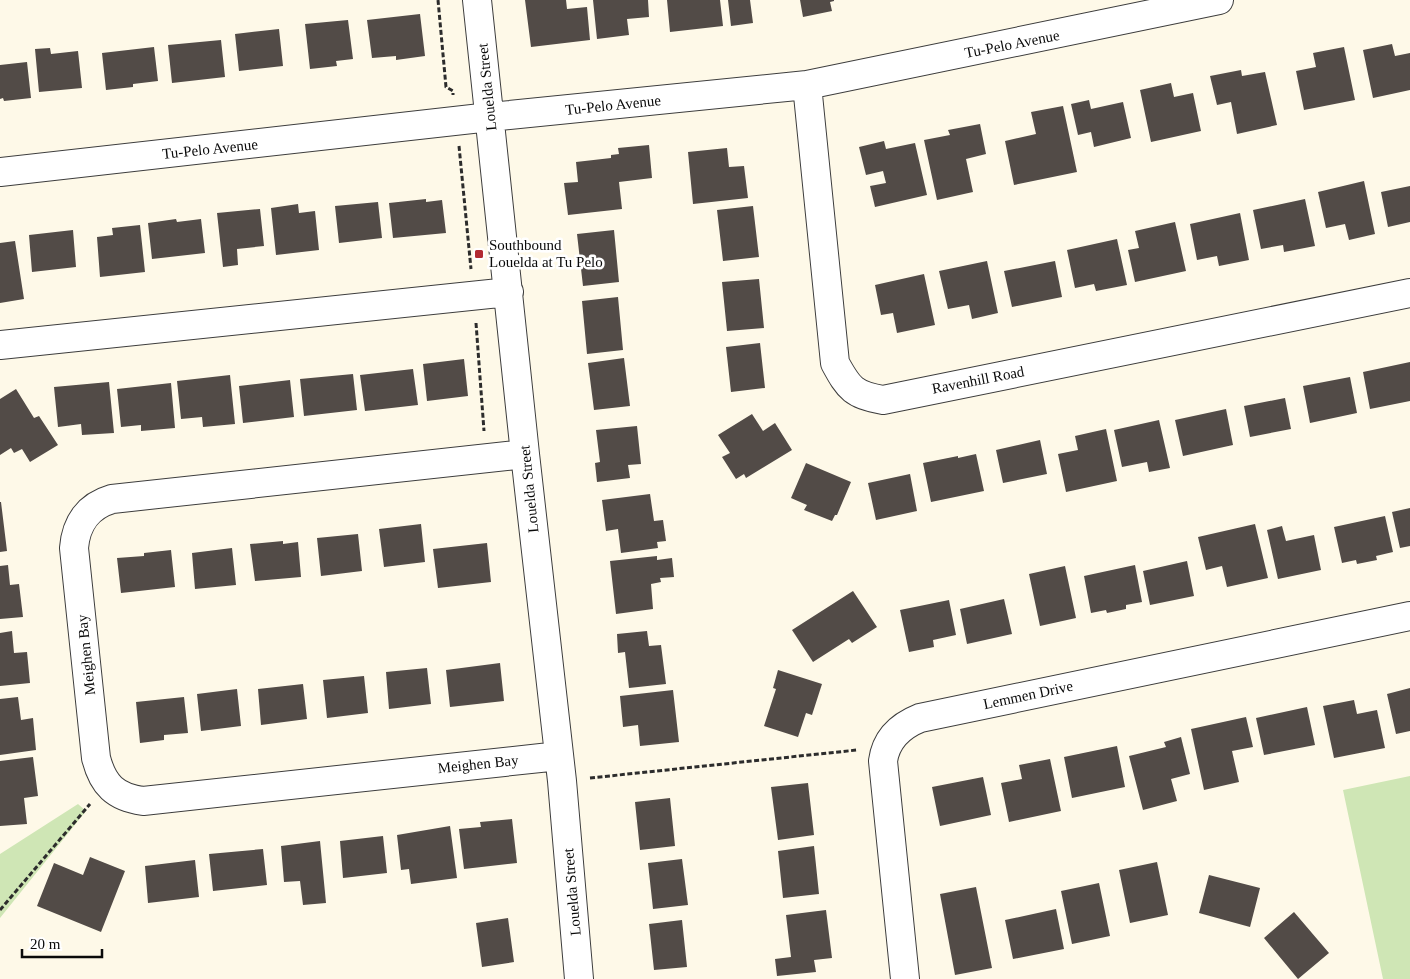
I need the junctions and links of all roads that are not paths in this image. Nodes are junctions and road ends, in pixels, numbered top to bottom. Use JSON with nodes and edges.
{"nodes":[{"id":1,"x":477,"y":0,"type":"edge"},
{"id":2,"x":1219,"y":0,"type":"edge"},
{"id":3,"x":807,"y":85,"type":"junction"},
{"id":4,"x":490,"y":117,"type":"junction"},
{"id":5,"x":0,"y":172,"type":"edge"},
{"id":6,"x":509,"y":292,"type":"junction"},
{"id":7,"x":1410,"y":293,"type":"edge"},
{"id":8,"x":0,"y":345,"type":"edge"},
{"id":9,"x":525,"y":454,"type":"junction"},
{"id":10,"x":1410,"y":616,"type":"edge"},
{"id":11,"x":560,"y":769,"type":"junction"},
{"id":12,"x":579,"y":979,"type":"edge"},
{"id":13,"x":904,"y":979,"type":"edge"}],
"edges":[{"from":1,"to":4,"type":"street","name":"Louelda Street"},
{"from":2,"to":3,"type":"street","name":"Tu-Pelo Avenue"},
{"from":3,"to":4,"type":"street","name":"Tu-Pelo Avenue"},
{"from":3,"to":7,"type":"street","name":"Ravenhill Road"},
{"from":4,"to":5,"type":"street","name":"Tu-Pelo Avenue"},
{"from":4,"to":6,"type":"street","name":"Louelda Street"},
{"from":6,"to":8,"type":"street"},
{"from":6,"to":9,"type":"street","name":"Louelda Street"},
{"from":9,"to":11,"type":"street","name":"Louelda Street"},
{"from":9,"to":11,"type":"street","name":"Meighen Bay"},
{"from":10,"to":13,"type":"street","name":"Lemmen Drive"},
{"from":11,"to":12,"type":"street","name":"Louelda Street"}]}
